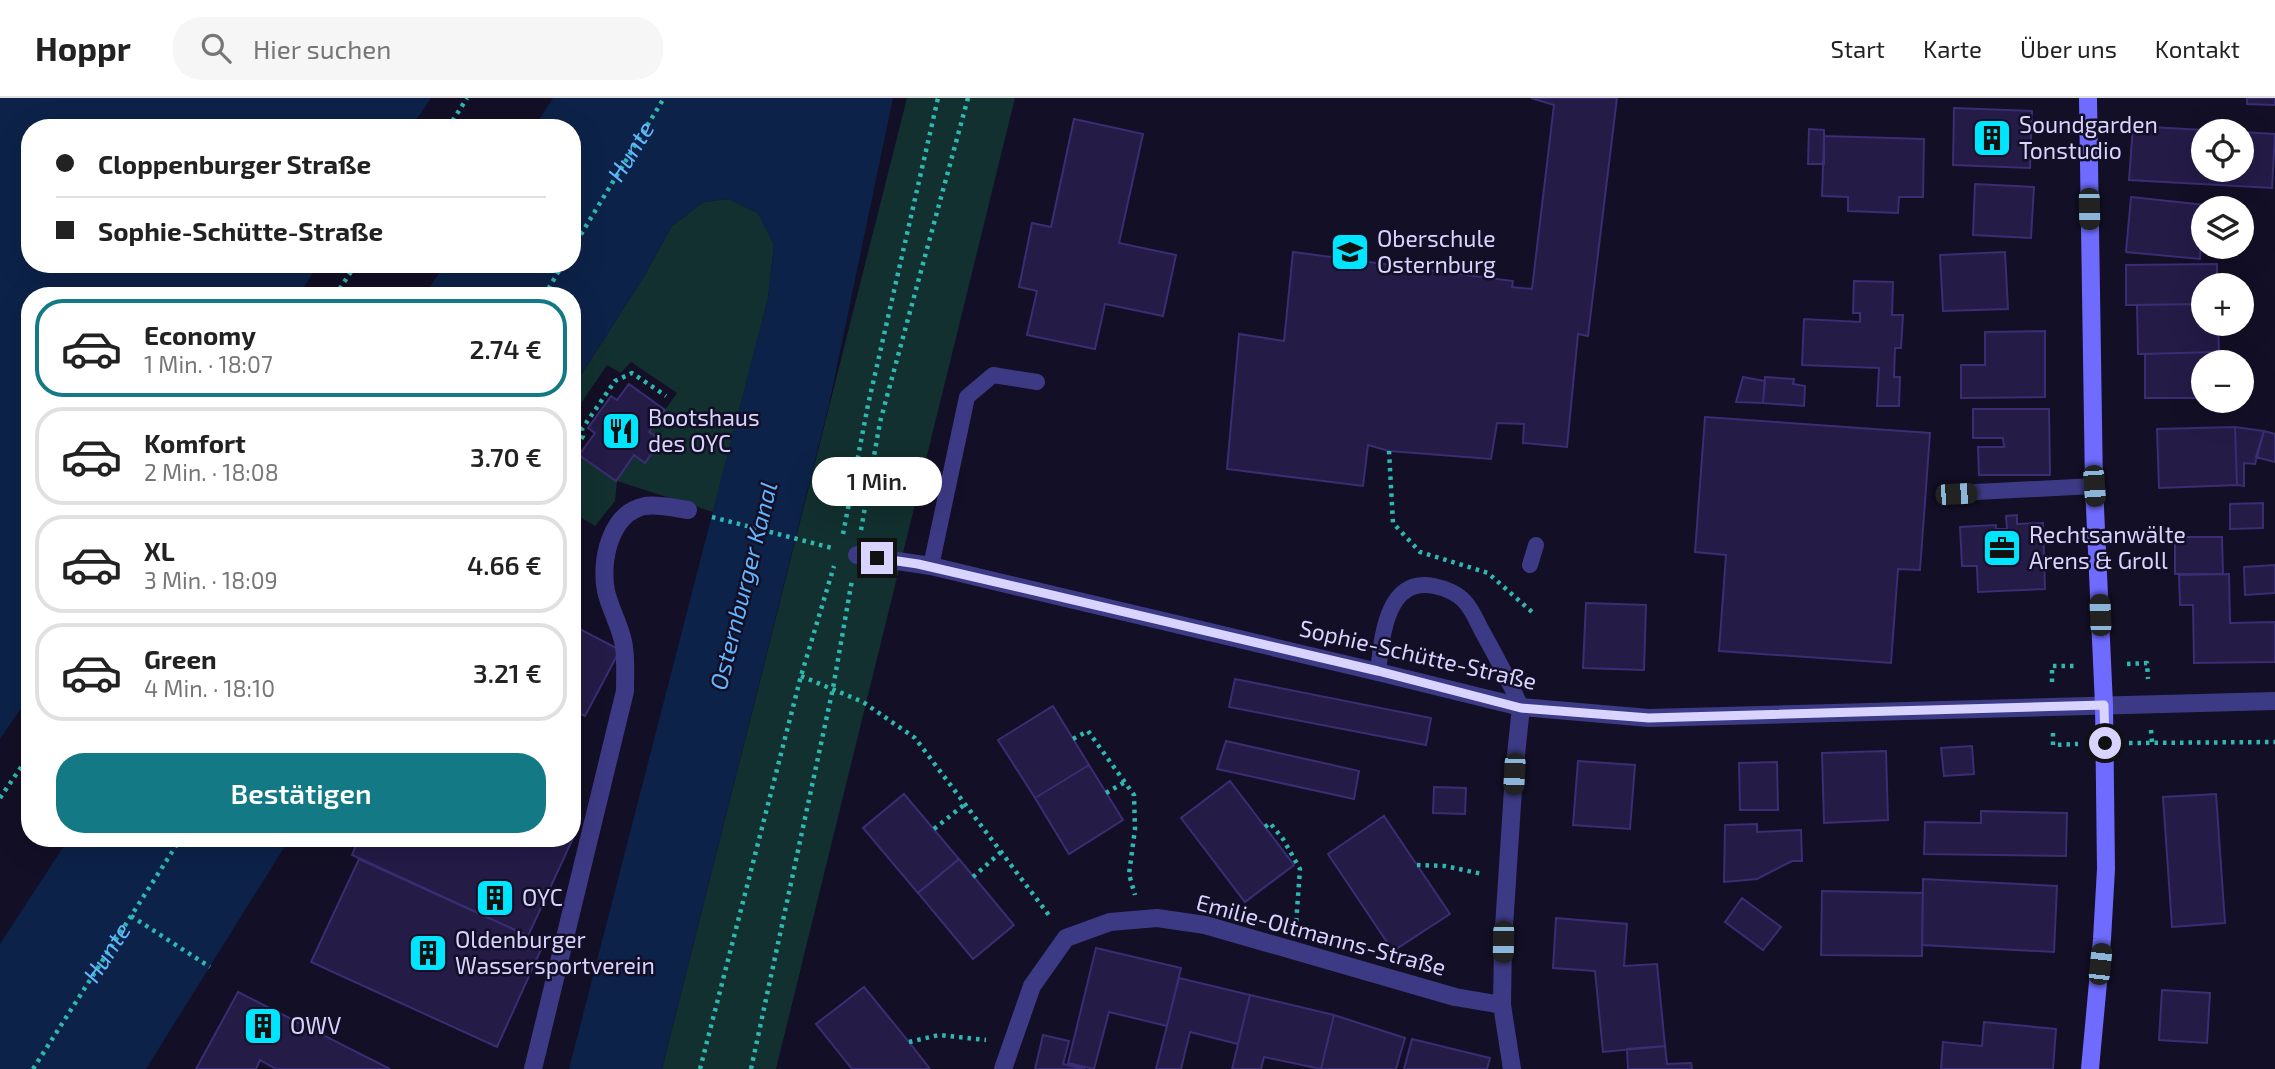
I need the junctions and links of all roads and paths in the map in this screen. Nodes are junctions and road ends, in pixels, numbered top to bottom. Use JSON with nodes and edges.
{"nodes":[{"id":1,"x":467,"y":98,"type":"edge"},
{"id":2,"x":664,"y":98,"type":"edge"},
{"id":3,"x":939,"y":98,"type":"edge"},
{"id":4,"x":968,"y":98,"type":"edge"},
{"id":5,"x":2088,"y":98,"type":"edge"},
{"id":6,"x":454,"y":119,"type":"edge"},
{"id":7,"x":581,"y":234,"type":"edge"},
{"id":8,"x":1037,"y":382,"type":"dead end"},
{"id":9,"x":666,"y":396,"type":"dead end"},
{"id":10,"x":581,"y":439,"type":"edge"},
{"id":11,"x":1389,"y":451,"type":"dead end"},
{"id":12,"x":2094,"y":486,"type":"junction"},
{"id":13,"x":1956,"y":494,"type":"dead end"},
{"id":14,"x":688,"y":510,"type":"joint"},
{"id":15,"x":842,"y":537,"type":"dead end"},
{"id":16,"x":819,"y":545,"type":"dead end"},
{"id":17,"x":1536,"y":545,"type":"dead end"},
{"id":18,"x":857,"y":555,"type":"junction"},
{"id":19,"x":836,"y":562,"type":"dead end"},
{"id":20,"x":1530,"y":565,"type":"dead end"},
{"id":21,"x":930,"y":566,"type":"junction"},
{"id":22,"x":1532,"y":612,"type":"dead end"},
{"id":23,"x":1378,"y":671,"type":"junction"},
{"id":24,"x":801,"y":676,"type":"junction"},
{"id":25,"x":832,"y":688,"type":"junction"},
{"id":26,"x":2275,"y":701,"type":"edge"},
{"id":27,"x":2104,"y":705,"type":"junction"},
{"id":28,"x":1521,"y":708,"type":"junction"},
{"id":29,"x":1073,"y":740,"type":"dead end"},
{"id":30,"x":2275,"y":742,"type":"edge"},
{"id":31,"x":2152,"y":743,"type":"dead end"},
{"id":32,"x":21,"y":767,"type":"edge"},
{"id":33,"x":1125,"y":782,"type":"junction"},
{"id":34,"x":1106,"y":793,"type":"dead end"},
{"id":35,"x":0,"y":798,"type":"edge"},
{"id":36,"x":965,"y":804,"type":"junction"},
{"id":37,"x":1265,"y":827,"type":"dead end"},
{"id":38,"x":934,"y":829,"type":"dead end"},
{"id":39,"x":175,"y":847,"type":"edge"},
{"id":40,"x":1001,"y":852,"type":"junction"},
{"id":41,"x":1417,"y":865,"type":"dead end"},
{"id":42,"x":973,"y":877,"type":"dead end"},
{"id":43,"x":1507,"y":879,"type":"junction"},
{"id":44,"x":131,"y":916,"type":"junction"},
{"id":45,"x":1142,"y":919,"type":"junction"},
{"id":46,"x":1066,"y":938,"type":"junction"},
{"id":47,"x":1295,"y":950,"type":"junction"},
{"id":48,"x":210,"y":967,"type":"dead end"},
{"id":49,"x":1502,"y":1005,"type":"junction"},
{"id":50,"x":909,"y":1042,"type":"dead end"},
{"id":51,"x":1012,"y":1043,"type":"junction"},
{"id":52,"x":33,"y":1069,"type":"edge"},
{"id":53,"x":533,"y":1069,"type":"edge"},
{"id":54,"x":700,"y":1069,"type":"edge"},
{"id":55,"x":751,"y":1069,"type":"edge"},
{"id":56,"x":1003,"y":1069,"type":"edge"},
{"id":57,"x":1512,"y":1069,"type":"edge"},
{"id":58,"x":2090,"y":1069,"type":"edge"}],
"edges":[{"from":1,"to":6,"type":"path"},
{"from":2,"to":7,"type":"path"},
{"from":3,"to":15,"type":"path"},
{"from":4,"to":18,"type":"path"},
{"from":5,"to":12,"type":"main road"},
{"from":8,"to":21,"type":"lane"},
{"from":9,"to":10,"type":"path"},
{"from":11,"to":22,"type":"path"},
{"from":12,"to":13,"type":"lane"},
{"from":12,"to":27,"type":"main road"},
{"from":14,"to":16,"type":"path"},
{"from":14,"to":53,"type":"street"},
{"from":17,"to":20,"type":"lane"},
{"from":18,"to":21,"type":"street","name":"Sophie-Schütte-Straße"},
{"from":18,"to":25,"type":"path"},
{"from":19,"to":24,"type":"path"},
{"from":21,"to":23,"type":"street","name":"Sophie-Schütte-Straße"},
{"from":23,"to":28,"type":"street","name":"Sophie-Schütte-Straße"},
{"from":23,"to":28,"type":"lane"},
{"from":24,"to":25,"type":"path"},
{"from":24,"to":54,"type":"path"},
{"from":25,"to":36,"type":"path"},
{"from":25,"to":55,"type":"path"},
{"from":26,"to":27,"type":"street","name":"Sophie-Schütte-Straße"},
{"from":27,"to":28,"type":"street","name":"Sophie-Schütte-Straße"},
{"from":27,"to":58,"type":"main road"},
{"from":28,"to":43,"type":"street"},
{"from":29,"to":33,"type":"path"},
{"from":30,"to":31,"type":"path"},
{"from":32,"to":35,"type":"path"},
{"from":33,"to":34,"type":"path"},
{"from":33,"to":45,"type":"path"},
{"from":36,"to":38,"type":"path"},
{"from":36,"to":40,"type":"path"},
{"from":37,"to":47,"type":"path"},
{"from":39,"to":44,"type":"path"},
{"from":40,"to":42,"type":"path"},
{"from":40,"to":46,"type":"path"},
{"from":41,"to":43,"type":"path"},
{"from":43,"to":49,"type":"street"},
{"from":44,"to":48,"type":"path"},
{"from":44,"to":52,"type":"path"},
{"from":45,"to":46,"type":"street","name":"Emilie-Oltmanns-Straße"},
{"from":45,"to":47,"type":"street","name":"Emilie-Oltmanns-Straße"},
{"from":46,"to":51,"type":"street"},
{"from":47,"to":49,"type":"street","name":"Emilie-Oltmanns-Straße"},
{"from":49,"to":57,"type":"street"},
{"from":50,"to":51,"type":"path"},
{"from":51,"to":56,"type":"street"}]}
